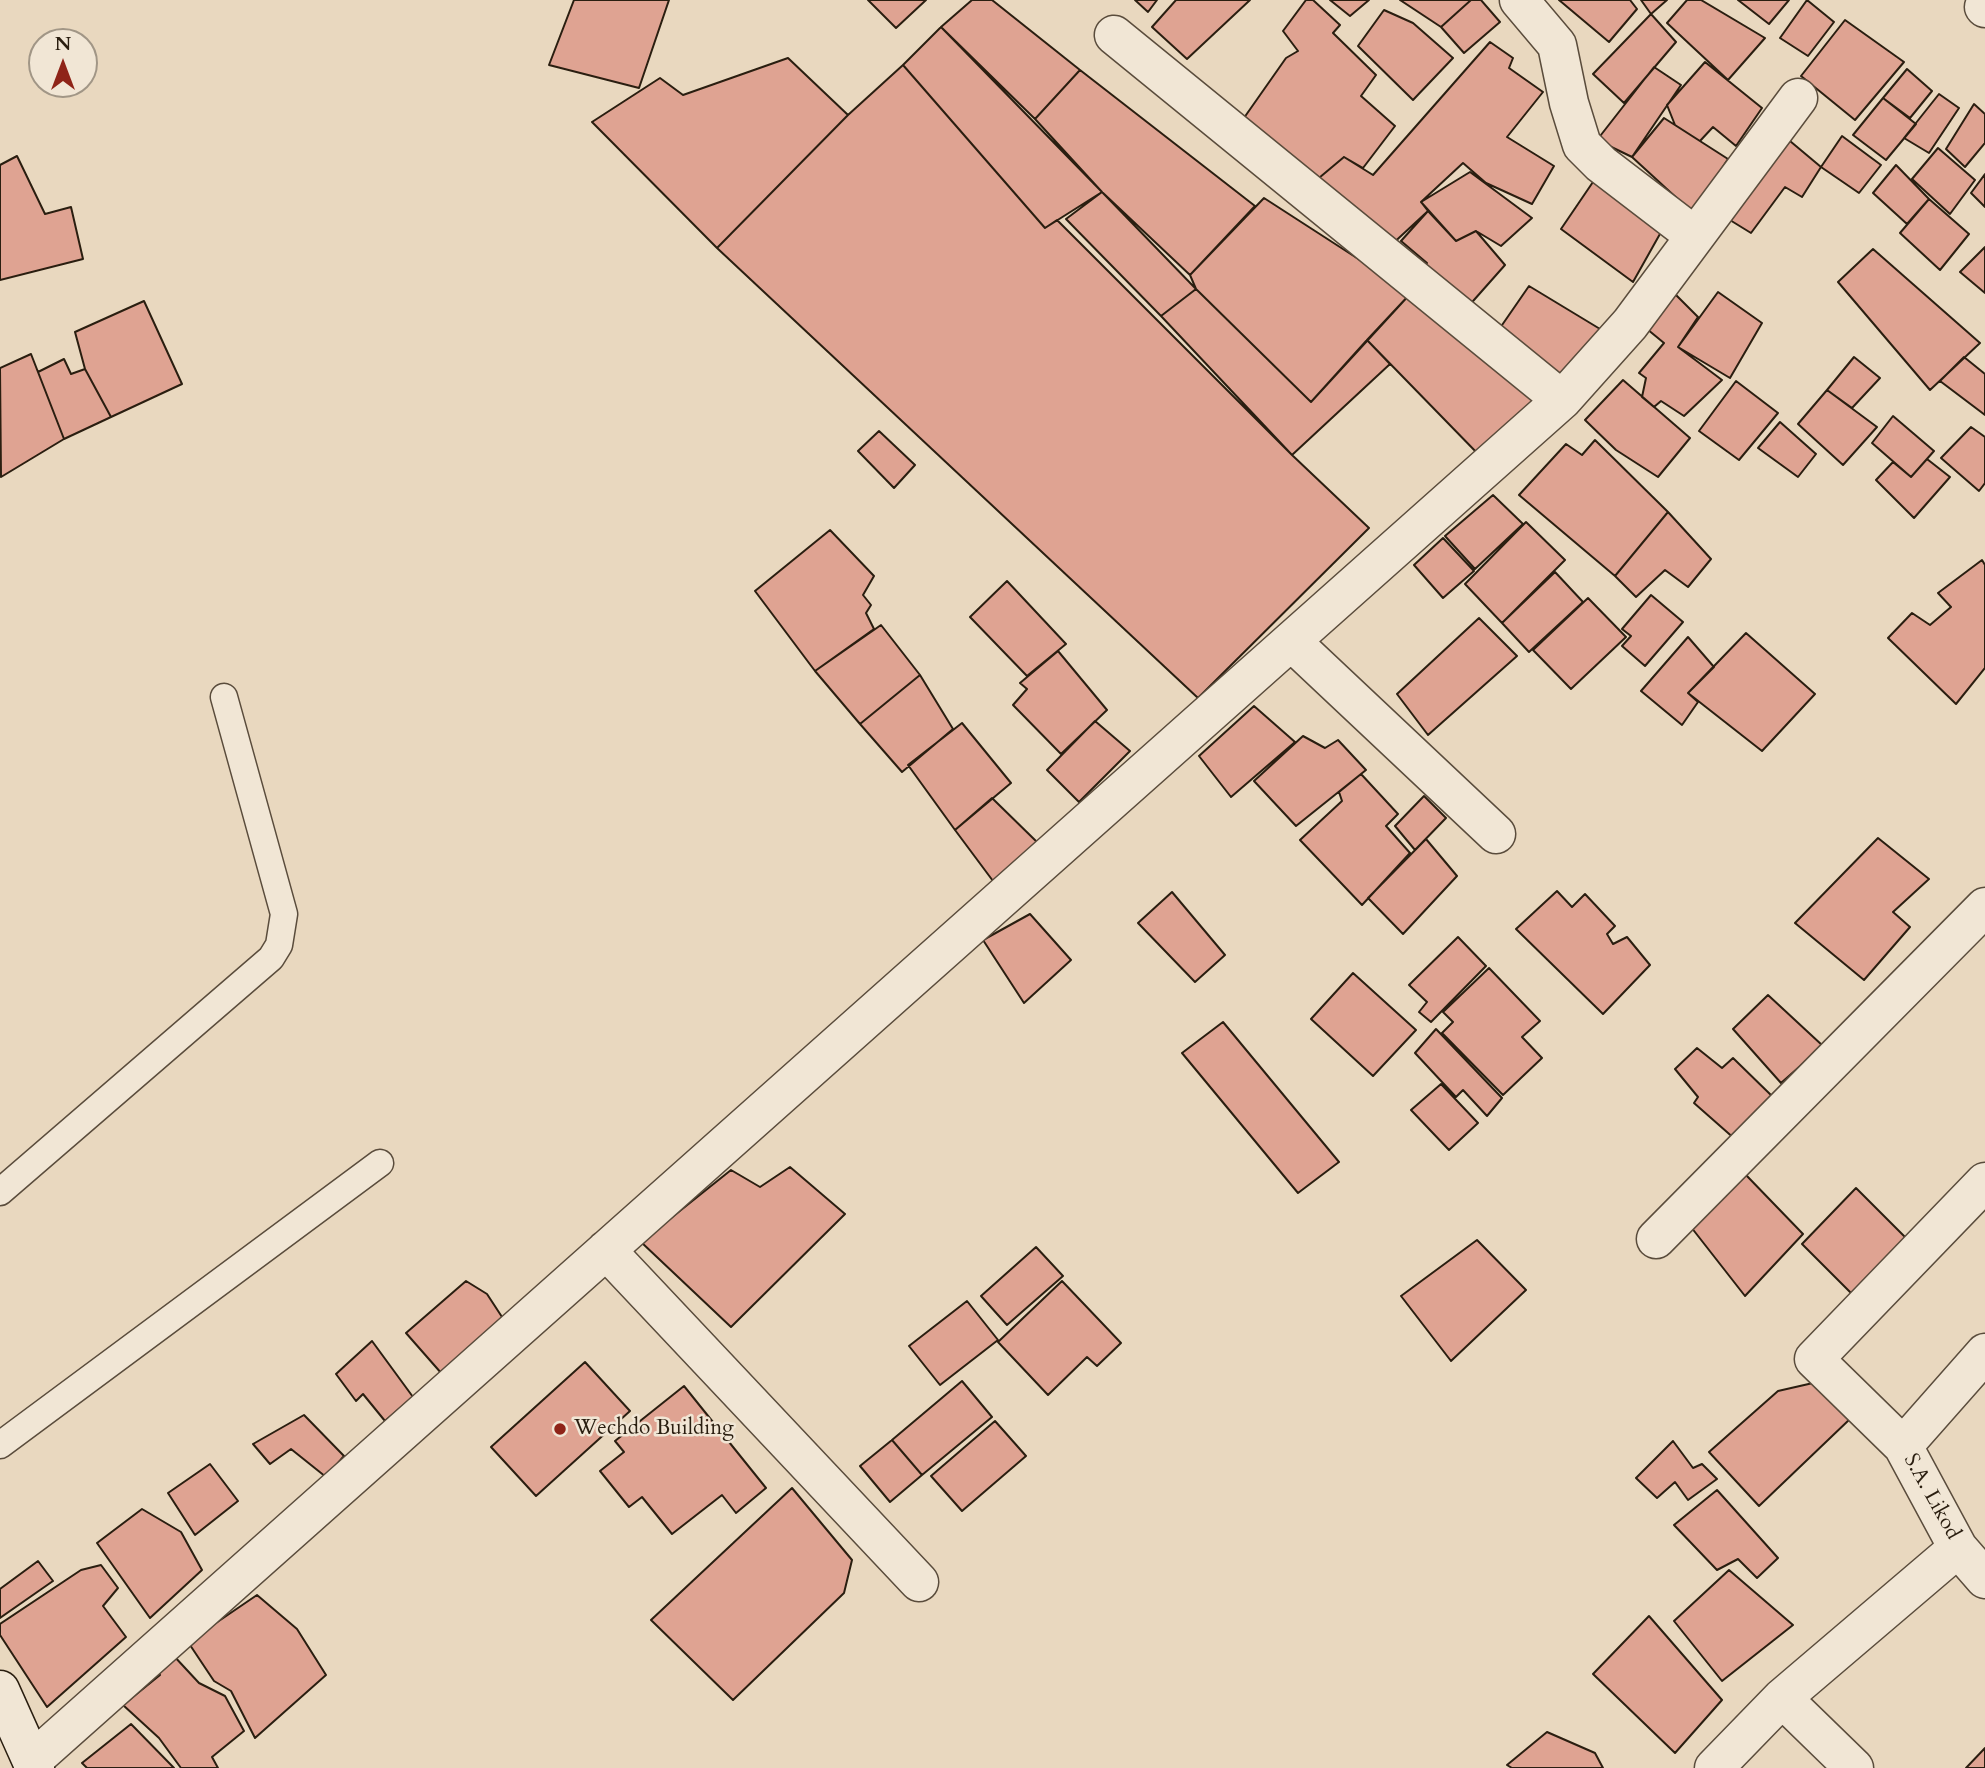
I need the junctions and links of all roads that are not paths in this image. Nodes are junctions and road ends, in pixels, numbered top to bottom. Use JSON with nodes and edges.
{"nodes":[{"id":1,"x":1520,"y":0,"type":"edge"},
{"id":2,"x":1114,"y":35,"type":"dead end"},
{"id":3,"x":1798,"y":98,"type":"dead end"},
{"id":4,"x":1695,"y":236,"type":"junction"},
{"id":5,"x":1562,"y":400,"type":"junction"},
{"id":6,"x":1292,"y":642,"type":"junction"},
{"id":7,"x":224,"y":697,"type":"dead end"},
{"id":8,"x":1496,"y":834,"type":"dead end"},
{"id":9,"x":1985,"y":907,"type":"edge"},
{"id":10,"x":380,"y":1163,"type":"dead end"},
{"id":11,"x":1985,"y":1182,"type":"edge"},
{"id":12,"x":0,"y":1192,"type":"edge"},
{"id":13,"x":1656,"y":1239,"type":"dead end"},
{"id":14,"x":606,"y":1251,"type":"junction"},
{"id":15,"x":1985,"y":1353,"type":"edge"},
{"id":16,"x":0,"y":1445,"type":"edge"},
{"id":17,"x":1903,"y":1446,"type":"junction"},
{"id":18,"x":1958,"y":1548,"type":"junction"},
{"id":19,"x":1985,"y":1579,"type":"edge"},
{"id":20,"x":919,"y":1582,"type":"dead end"},
{"id":21,"x":0,"y":1690,"type":"edge"},
{"id":22,"x":1782,"y":1698,"type":"junction"},
{"id":23,"x":34,"y":1764,"type":"edge"},
{"id":24,"x":1714,"y":1768,"type":"edge"},
{"id":25,"x":1854,"y":1768,"type":"edge"}],
"edges":[{"from":1,"to":4,"type":"street"},
{"from":2,"to":5,"type":"street"},
{"from":3,"to":4,"type":"street"},
{"from":4,"to":5,"type":"street"},
{"from":5,"to":6,"type":"street"},
{"from":6,"to":8,"type":"street"},
{"from":6,"to":14,"type":"street"},
{"from":7,"to":12,"type":"lane"},
{"from":9,"to":13,"type":"street"},
{"from":10,"to":16,"type":"lane"},
{"from":11,"to":17,"type":"street","name":"S.A. Likod"},
{"from":14,"to":20,"type":"street"},
{"from":14,"to":23,"type":"street"},
{"from":15,"to":17,"type":"street"},
{"from":17,"to":18,"type":"street","name":"S.A. Likod"},
{"from":18,"to":19,"type":"street","name":"S.A. Likod"},
{"from":18,"to":22,"type":"street"},
{"from":21,"to":23,"type":"street"},
{"from":22,"to":24,"type":"street"},
{"from":22,"to":25,"type":"street"}]}
